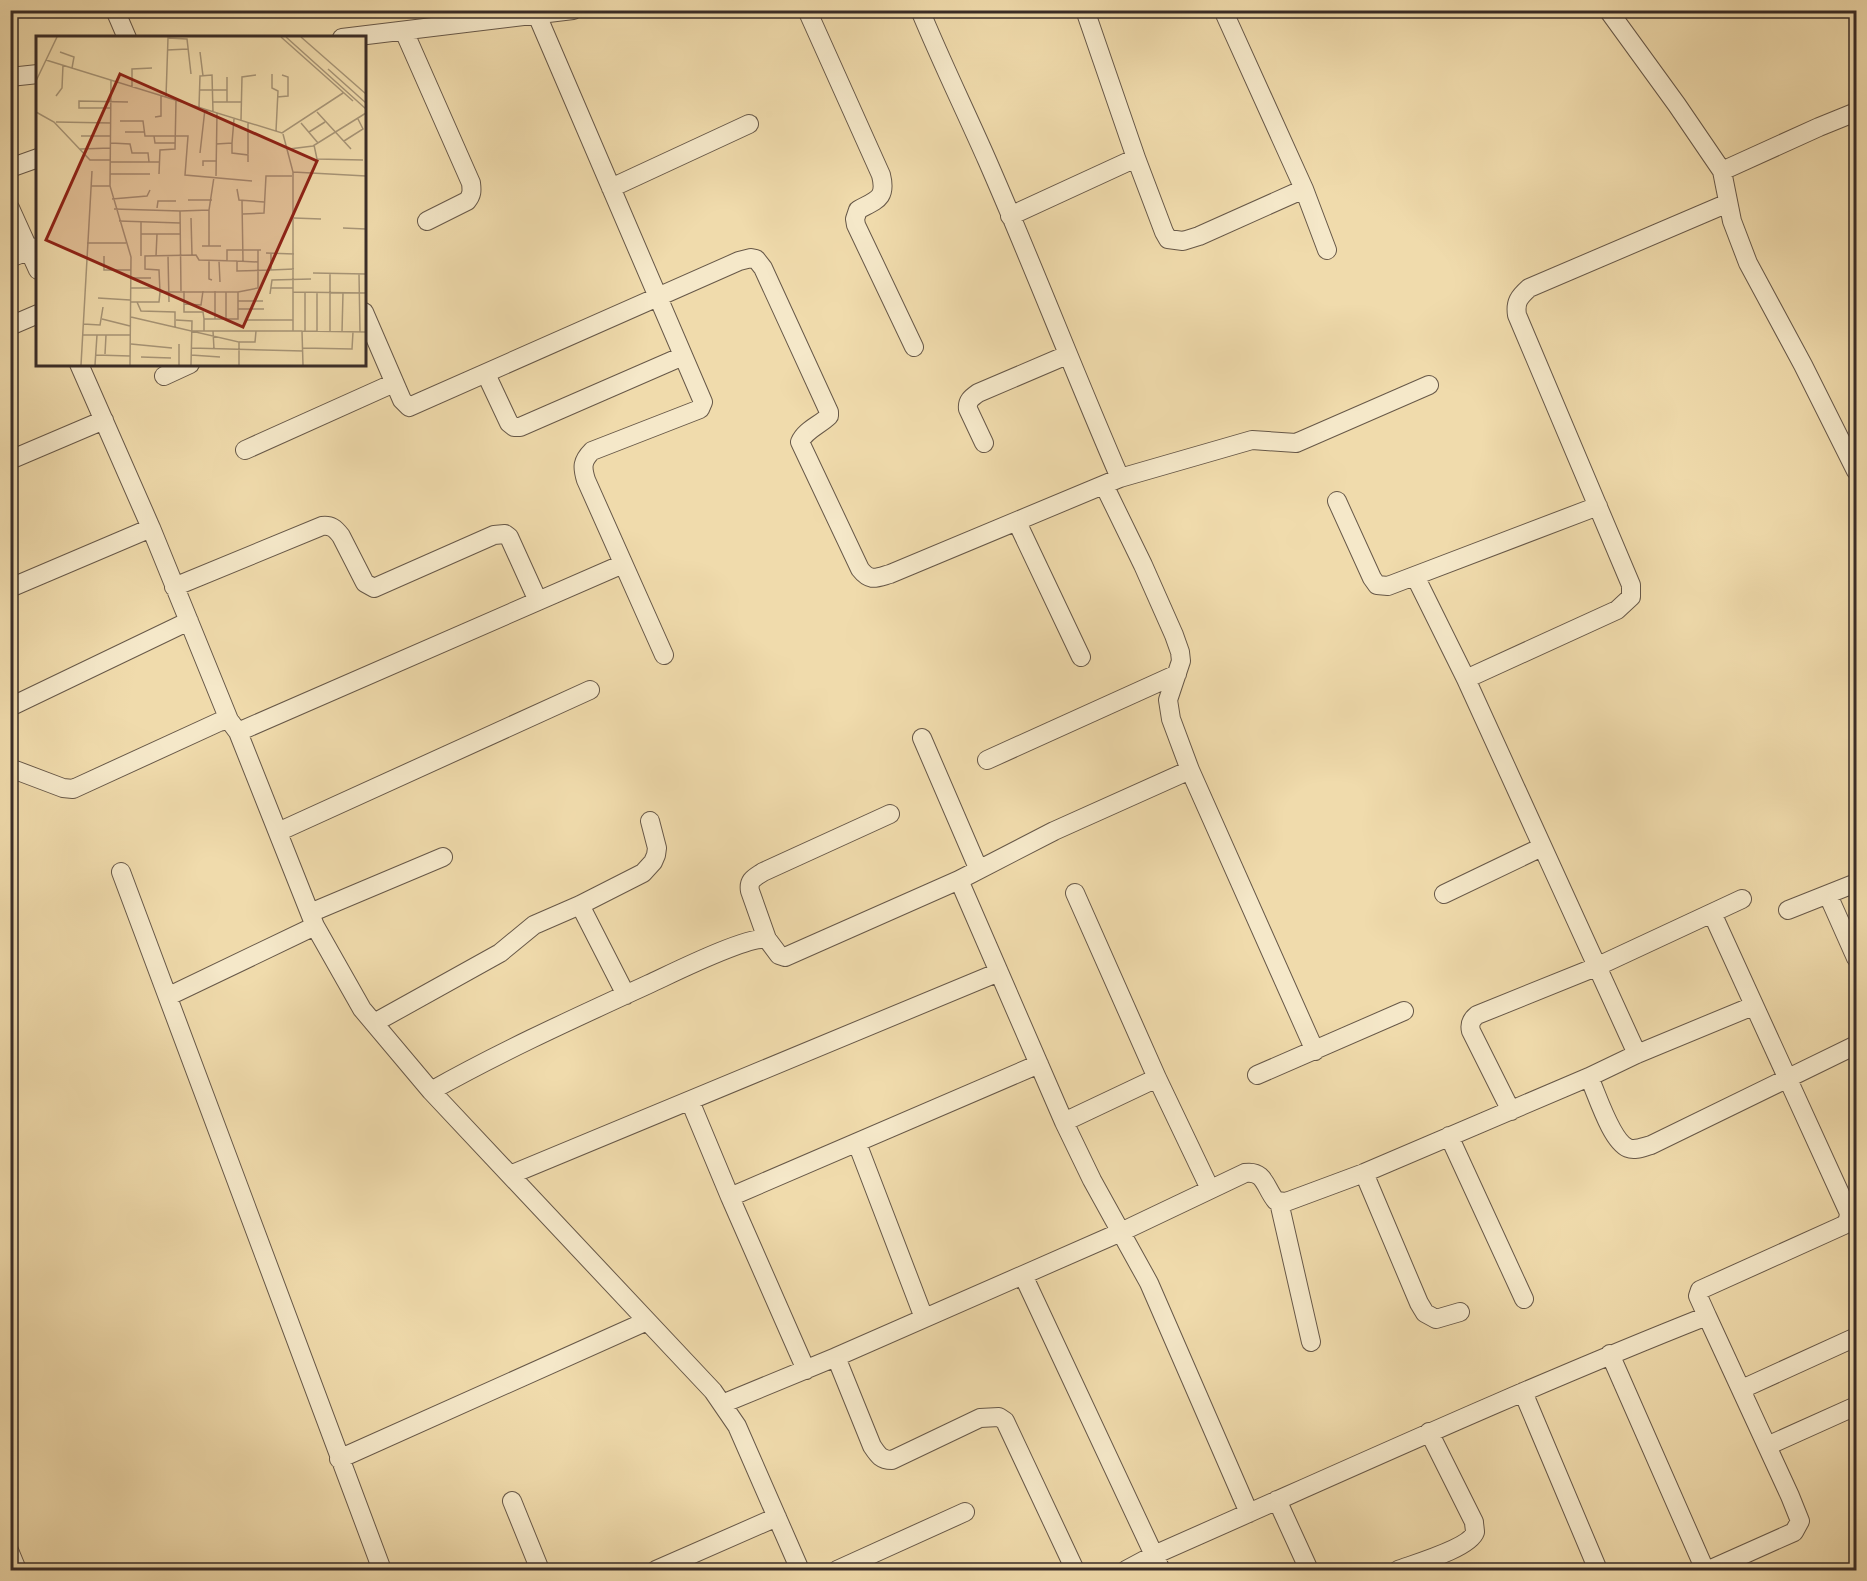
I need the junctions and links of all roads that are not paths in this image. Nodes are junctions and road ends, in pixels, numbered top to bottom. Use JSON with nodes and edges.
{"nodes":[{"id":1,"x":114,"y":10,"type":"edge"},
{"id":2,"x":573,"y":10,"type":"edge"},
{"id":3,"x":807,"y":10,"type":"edge"},
{"id":4,"x":920,"y":10,"type":"edge"},
{"id":5,"x":1085,"y":10,"type":"edge"},
{"id":6,"x":1223,"y":10,"type":"edge"},
{"id":7,"x":1608,"y":10,"type":"edge"},
{"id":8,"x":537,"y":15,"type":"junction"},
{"id":9,"x":445,"y":18,"type":"edge"},
{"id":10,"x":404,"y":31,"type":"junction"},
{"id":11,"x":126,"y":36,"type":"edge"},
{"id":12,"x":360,"y":36,"type":"edge"},
{"id":13,"x":36,"y":74,"type":"edge"},
{"id":14,"x":10,"y":77,"type":"edge"},
{"id":15,"x":1857,"y":112,"type":"edge"},
{"id":16,"x":749,"y":124,"type":"dead end"},
{"id":17,"x":1136,"y":158,"type":"junction"},
{"id":18,"x":36,"y":159,"type":"edge"},
{"id":19,"x":10,"y":168,"type":"edge"},
{"id":20,"x":1722,"y":171,"type":"junction"},
{"id":21,"x":611,"y":188,"type":"junction"},
{"id":22,"x":1304,"y":189,"type":"junction"},
{"id":23,"x":1728,"y":203,"type":"junction"},
{"id":24,"x":10,"y":208,"type":"edge"},
{"id":25,"x":1010,"y":216,"type":"junction"},
{"id":26,"x":427,"y":221,"type":"dead end"},
{"id":27,"x":33,"y":248,"type":"edge"},
{"id":28,"x":1327,"y":250,"type":"dead end"},
{"id":29,"x":10,"y":258,"type":"edge"},
{"id":30,"x":658,"y":298,"type":"junction"},
{"id":31,"x":36,"y":315,"type":"edge"},
{"id":32,"x":366,"y":317,"type":"edge"},
{"id":33,"x":10,"y":326,"type":"edge"},
{"id":34,"x":914,"y":347,"type":"dead end"},
{"id":35,"x":1067,"y":355,"type":"junction"},
{"id":36,"x":682,"y":356,"type":"junction"},
{"id":37,"x":80,"y":366,"type":"edge"},
{"id":38,"x":186,"y":366,"type":"edge"},
{"id":39,"x":486,"y":374,"type":"junction"},
{"id":40,"x":164,"y":376,"type":"dead end"},
{"id":41,"x":394,"y":383,"type":"junction"},
{"id":42,"x":1429,"y":385,"type":"dead end"},
{"id":43,"x":104,"y":420,"type":"junction"},
{"id":44,"x":984,"y":443,"type":"dead end"},
{"id":45,"x":245,"y":450,"type":"dead end"},
{"id":46,"x":10,"y":460,"type":"edge"},
{"id":47,"x":1857,"y":471,"type":"edge"},
{"id":48,"x":1112,"y":481,"type":"junction"},
{"id":49,"x":1337,"y":501,"type":"dead end"},
{"id":50,"x":1598,"y":506,"type":"junction"},
{"id":51,"x":1017,"y":522,"type":"junction"},
{"id":52,"x":151,"y":528,"type":"junction"},
{"id":53,"x":623,"y":564,"type":"junction"},
{"id":54,"x":1415,"y":576,"type":"junction"},
{"id":55,"x":174,"y":587,"type":"junction"},
{"id":56,"x":10,"y":588,"type":"edge"},
{"id":57,"x":538,"y":601,"type":"junction"},
{"id":58,"x":189,"y":621,"type":"junction"},
{"id":59,"x":664,"y":655,"type":"dead end"},
{"id":60,"x":1081,"y":657,"type":"dead end"},
{"id":61,"x":1177,"y":674,"type":"junction"},
{"id":62,"x":1466,"y":679,"type":"junction"},
{"id":63,"x":590,"y":690,"type":"dead end"},
{"id":64,"x":10,"y":706,"type":"edge"},
{"id":65,"x":233,"y":726,"type":"junction"},
{"id":66,"x":922,"y":738,"type":"dead end"},
{"id":67,"x":987,"y":760,"type":"dead end"},
{"id":68,"x":10,"y":768,"type":"edge"},
{"id":69,"x":1190,"y":770,"type":"junction"},
{"id":70,"x":890,"y":814,"type":"dead end"},
{"id":71,"x":650,"y":821,"type":"dead end"},
{"id":72,"x":278,"y":832,"type":"junction"},
{"id":73,"x":1542,"y":847,"type":"junction"},
{"id":74,"x":443,"y":857,"type":"dead end"},
{"id":75,"x":978,"y":868,"type":"junction"},
{"id":76,"x":121,"y":872,"type":"dead end"},
{"id":77,"x":959,"y":880,"type":"junction"},
{"id":78,"x":1857,"y":883,"type":"edge"},
{"id":79,"x":1075,"y":893,"type":"dead end"},
{"id":80,"x":1444,"y":894,"type":"dead end"},
{"id":81,"x":1828,"y":894,"type":"junction"},
{"id":82,"x":1742,"y":899,"type":"dead end"},
{"id":83,"x":580,"y":905,"type":"junction"},
{"id":84,"x":1788,"y":910,"type":"dead end"},
{"id":85,"x":1712,"y":913,"type":"junction"},
{"id":86,"x":312,"y":919,"type":"junction"},
{"id":87,"x":767,"y":939,"type":"junction"},
{"id":88,"x":1857,"y":958,"type":"edge"},
{"id":89,"x":1596,"y":967,"type":"junction"},
{"id":90,"x":999,"y":972,"type":"junction"},
{"id":91,"x":626,"y":995,"type":"junction"},
{"id":92,"x":169,"y":996,"type":"junction"},
{"id":93,"x":1753,"y":1006,"type":"junction"},
{"id":94,"x":1404,"y":1011,"type":"dead end"},
{"id":95,"x":374,"y":1023,"type":"junction"},
{"id":96,"x":1857,"y":1045,"type":"edge"},
{"id":97,"x":1315,"y":1051,"type":"junction"},
{"id":98,"x":1636,"y":1054,"type":"junction"},
{"id":99,"x":1039,"y":1064,"type":"junction"},
{"id":100,"x":1257,"y":1075,"type":"dead end"},
{"id":101,"x":1589,"y":1077,"type":"junction"},
{"id":102,"x":1157,"y":1078,"type":"junction"},
{"id":103,"x":1787,"y":1080,"type":"junction"},
{"id":104,"x":431,"y":1091,"type":"junction"},
{"id":105,"x":690,"y":1101,"type":"junction"},
{"id":106,"x":1511,"y":1111,"type":"junction"},
{"id":107,"x":1064,"y":1122,"type":"junction"},
{"id":108,"x":1449,"y":1136,"type":"junction"},
{"id":109,"x":857,"y":1143,"type":"junction"},
{"id":110,"x":1364,"y":1173,"type":"junction"},
{"id":111,"x":510,"y":1175,"type":"junction"},
{"id":112,"x":1210,"y":1189,"type":"junction"},
{"id":113,"x":730,"y":1197,"type":"junction"},
{"id":114,"x":1279,"y":1203,"type":"junction"},
{"id":115,"x":1121,"y":1232,"type":"junction"},
{"id":116,"x":1023,"y":1275,"type":"junction"},
{"id":117,"x":1524,"y":1299,"type":"dead end"},
{"id":118,"x":1460,"y":1312,"type":"dead end"},
{"id":119,"x":1707,"y":1316,"type":"junction"},
{"id":120,"x":924,"y":1318,"type":"junction"},
{"id":121,"x":647,"y":1321,"type":"junction"},
{"id":122,"x":1857,"y":1337,"type":"edge"},
{"id":123,"x":1311,"y":1342,"type":"dead end"},
{"id":124,"x":1610,"y":1354,"type":"junction"},
{"id":125,"x":836,"y":1357,"type":"junction"},
{"id":126,"x":806,"y":1370,"type":"junction"},
{"id":127,"x":1742,"y":1389,"type":"junction"},
{"id":128,"x":1523,"y":1392,"type":"junction"},
{"id":129,"x":722,"y":1404,"type":"junction"},
{"id":130,"x":1857,"y":1406,"type":"edge"},
{"id":131,"x":1429,"y":1432,"type":"junction"},
{"id":132,"x":1767,"y":1446,"type":"junction"},
{"id":133,"x":339,"y":1459,"type":"junction"},
{"id":134,"x":1277,"y":1500,"type":"junction"},
{"id":135,"x":512,"y":1501,"type":"dead end"},
{"id":136,"x":964,"y":1512,"type":"dead end"},
{"id":137,"x":1249,"y":1513,"type":"junction"},
{"id":138,"x":777,"y":1516,"type":"junction"},
{"id":139,"x":10,"y":1541,"type":"edge"},
{"id":140,"x":1158,"y":1563,"type":"edge"},
{"id":141,"x":22,"y":1570,"type":"edge"},
{"id":142,"x":382,"y":1570,"type":"edge"},
{"id":143,"x":540,"y":1570,"type":"edge"},
{"id":144,"x":656,"y":1570,"type":"edge"},
{"id":145,"x":800,"y":1570,"type":"edge"},
{"id":146,"x":837,"y":1570,"type":"edge"},
{"id":147,"x":1075,"y":1570,"type":"edge"},
{"id":148,"x":1126,"y":1570,"type":"edge"},
{"id":149,"x":1309,"y":1570,"type":"edge"},
{"id":150,"x":1398,"y":1570,"type":"edge"},
{"id":151,"x":1598,"y":1570,"type":"edge"},
{"id":152,"x":1707,"y":1570,"type":"edge"}],
"edges":[{"from":1,"to":11,"type":"street"},
{"from":2,"to":8,"type":"street"},
{"from":3,"to":34,"type":"street"},
{"from":4,"to":25,"type":"street"},
{"from":5,"to":17,"type":"street"},
{"from":6,"to":22,"type":"street"},
{"from":7,"to":20,"type":"street"},
{"from":8,"to":9,"type":"street"},
{"from":8,"to":21,"type":"street"},
{"from":9,"to":10,"type":"street"},
{"from":10,"to":12,"type":"street"},
{"from":10,"to":26,"type":"street"},
{"from":13,"to":14,"type":"street"},
{"from":15,"to":20,"type":"street"},
{"from":16,"to":21,"type":"street"},
{"from":17,"to":22,"type":"street"},
{"from":17,"to":25,"type":"street"},
{"from":18,"to":19,"type":"street"},
{"from":20,"to":23,"type":"street"},
{"from":21,"to":30,"type":"street"},
{"from":22,"to":28,"type":"street"},
{"from":23,"to":47,"type":"street"},
{"from":23,"to":50,"type":"street"},
{"from":24,"to":27,"type":"street"},
{"from":25,"to":35,"type":"street"},
{"from":27,"to":29,"type":"street"},
{"from":30,"to":36,"type":"street"},
{"from":30,"to":39,"type":"street"},
{"from":30,"to":51,"type":"street"},
{"from":31,"to":33,"type":"street"},
{"from":32,"to":41,"type":"street"},
{"from":35,"to":44,"type":"street"},
{"from":35,"to":48,"type":"street"},
{"from":36,"to":39,"type":"street"},
{"from":36,"to":53,"type":"street"},
{"from":37,"to":43,"type":"street"},
{"from":38,"to":40,"type":"street"},
{"from":39,"to":41,"type":"street"},
{"from":41,"to":45,"type":"street"},
{"from":42,"to":48,"type":"street"},
{"from":43,"to":46,"type":"street"},
{"from":43,"to":52,"type":"street"},
{"from":48,"to":51,"type":"street"},
{"from":48,"to":61,"type":"street"},
{"from":49,"to":54,"type":"street"},
{"from":50,"to":54,"type":"street"},
{"from":50,"to":62,"type":"street"},
{"from":51,"to":60,"type":"street"},
{"from":52,"to":55,"type":"street"},
{"from":52,"to":56,"type":"street"},
{"from":53,"to":57,"type":"street"},
{"from":53,"to":59,"type":"street"},
{"from":54,"to":62,"type":"street"},
{"from":55,"to":57,"type":"street"},
{"from":55,"to":58,"type":"street"},
{"from":57,"to":65,"type":"street"},
{"from":58,"to":64,"type":"street"},
{"from":58,"to":65,"type":"street"},
{"from":61,"to":67,"type":"street"},
{"from":61,"to":69,"type":"street"},
{"from":62,"to":73,"type":"street"},
{"from":63,"to":72,"type":"street"},
{"from":65,"to":68,"type":"street"},
{"from":65,"to":72,"type":"street"},
{"from":66,"to":75,"type":"street"},
{"from":69,"to":75,"type":"street"},
{"from":69,"to":97,"type":"street"},
{"from":70,"to":87,"type":"street"},
{"from":71,"to":83,"type":"street"},
{"from":72,"to":86,"type":"street"},
{"from":73,"to":80,"type":"street"},
{"from":73,"to":89,"type":"street"},
{"from":74,"to":86,"type":"street"},
{"from":75,"to":77,"type":"street"},
{"from":76,"to":92,"type":"street"},
{"from":77,"to":87,"type":"street"},
{"from":77,"to":90,"type":"street"},
{"from":78,"to":81,"type":"street"},
{"from":79,"to":102,"type":"street"},
{"from":81,"to":84,"type":"street"},
{"from":81,"to":88,"type":"street"},
{"from":82,"to":85,"type":"street"},
{"from":83,"to":91,"type":"street"},
{"from":83,"to":95,"type":"street"},
{"from":85,"to":89,"type":"street"},
{"from":85,"to":93,"type":"street"},
{"from":86,"to":92,"type":"street"},
{"from":86,"to":95,"type":"street"},
{"from":87,"to":91,"type":"street"},
{"from":89,"to":98,"type":"street"},
{"from":89,"to":106,"type":"street"},
{"from":90,"to":99,"type":"street"},
{"from":90,"to":105,"type":"street"},
{"from":91,"to":104,"type":"street"},
{"from":92,"to":133,"type":"street"},
{"from":93,"to":98,"type":"street"},
{"from":93,"to":103,"type":"street"},
{"from":94,"to":97,"type":"street"},
{"from":95,"to":104,"type":"street"},
{"from":96,"to":103,"type":"street"},
{"from":97,"to":100,"type":"street"},
{"from":98,"to":101,"type":"street"},
{"from":99,"to":107,"type":"street"},
{"from":99,"to":109,"type":"street"},
{"from":101,"to":103,"type":"street"},
{"from":101,"to":106,"type":"street"},
{"from":102,"to":107,"type":"street"},
{"from":102,"to":112,"type":"street"},
{"from":103,"to":119,"type":"street"},
{"from":104,"to":111,"type":"street"},
{"from":105,"to":111,"type":"street"},
{"from":105,"to":113,"type":"street"},
{"from":106,"to":108,"type":"street"},
{"from":107,"to":115,"type":"street"},
{"from":108,"to":110,"type":"street"},
{"from":108,"to":117,"type":"street"},
{"from":109,"to":113,"type":"street"},
{"from":109,"to":120,"type":"street"},
{"from":110,"to":114,"type":"street"},
{"from":110,"to":118,"type":"street"},
{"from":111,"to":121,"type":"street"},
{"from":112,"to":114,"type":"street"},
{"from":112,"to":115,"type":"street"},
{"from":113,"to":126,"type":"street"},
{"from":114,"to":123,"type":"street"},
{"from":115,"to":116,"type":"street"},
{"from":115,"to":137,"type":"street"},
{"from":116,"to":120,"type":"street"},
{"from":116,"to":140,"type":"street"},
{"from":119,"to":124,"type":"street"},
{"from":119,"to":127,"type":"street"},
{"from":120,"to":125,"type":"street"},
{"from":121,"to":129,"type":"street"},
{"from":121,"to":133,"type":"street"},
{"from":122,"to":127,"type":"street"},
{"from":124,"to":128,"type":"street"},
{"from":124,"to":152,"type":"street"},
{"from":125,"to":126,"type":"street"},
{"from":125,"to":147,"type":"street"},
{"from":126,"to":129,"type":"street"},
{"from":127,"to":132,"type":"street"},
{"from":128,"to":131,"type":"street"},
{"from":128,"to":151,"type":"street"},
{"from":129,"to":138,"type":"street"},
{"from":130,"to":132,"type":"street"},
{"from":131,"to":134,"type":"street"},
{"from":131,"to":150,"type":"street"},
{"from":132,"to":152,"type":"street"},
{"from":133,"to":142,"type":"street"},
{"from":134,"to":137,"type":"street"},
{"from":134,"to":149,"type":"street"},
{"from":135,"to":143,"type":"street"},
{"from":136,"to":146,"type":"street"},
{"from":137,"to":140,"type":"street"},
{"from":138,"to":144,"type":"street"},
{"from":138,"to":145,"type":"street"},
{"from":139,"to":141,"type":"lane"},
{"from":140,"to":148,"type":"street"}]}
